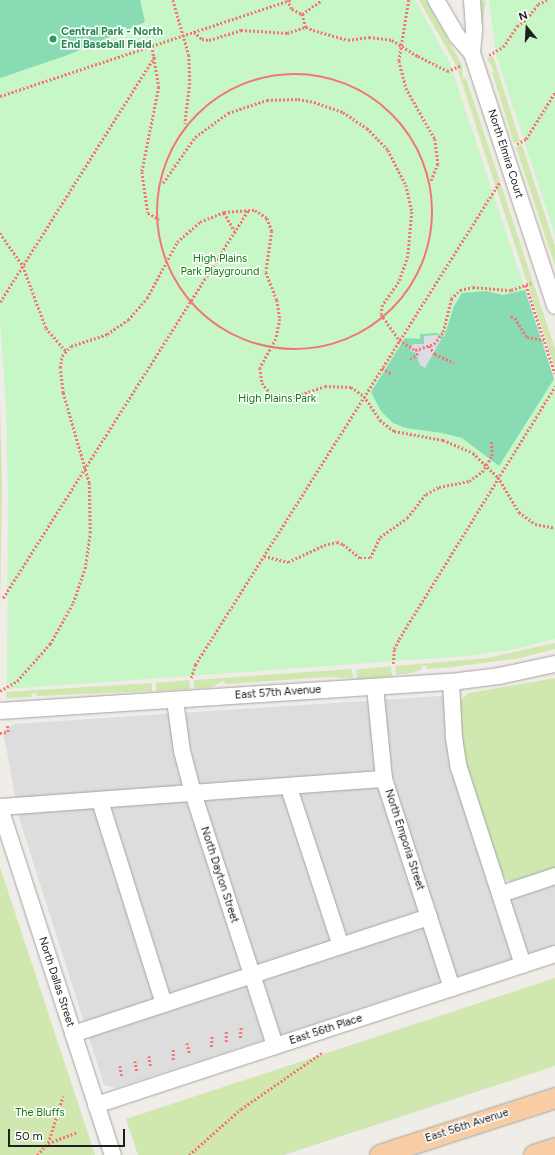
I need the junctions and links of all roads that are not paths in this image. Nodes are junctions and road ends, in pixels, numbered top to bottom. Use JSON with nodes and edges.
{"nodes":[{"id":1,"x":436,"y":0,"type":"edge"},
{"id":2,"x":472,"y":0,"type":"edge"},
{"id":3,"x":479,"y":54,"type":"junction"},
{"id":4,"x":555,"y":306,"type":"edge"},
{"id":5,"x":555,"y":664,"type":"edge"},
{"id":6,"x":451,"y":682,"type":"junction"},
{"id":7,"x":375,"y":687,"type":"junction"},
{"id":8,"x":176,"y":700,"type":"junction"},
{"id":9,"x":4,"y":718,"type":"edge"},
{"id":10,"x":384,"y":779,"type":"junction"},
{"id":11,"x":289,"y":788,"type":"junction"},
{"id":12,"x":193,"y":793,"type":"junction"},
{"id":13,"x":100,"y":801,"type":"junction"},
{"id":14,"x":0,"y":807,"type":"edge"},
{"id":15,"x":555,"y":876,"type":"edge"},
{"id":16,"x":501,"y":894,"type":"junction"},
{"id":17,"x":429,"y":917,"type":"junction"},
{"id":18,"x":341,"y":946,"type":"junction"},
{"id":19,"x":555,"y":954,"type":"edge"},
{"id":20,"x":523,"y":965,"type":"junction"},
{"id":21,"x":252,"y":975,"type":"junction"},
{"id":22,"x":452,"y":988,"type":"junction"},
{"id":23,"x":164,"y":1004,"type":"junction"},
{"id":24,"x":73,"y":1034,"type":"junction"},
{"id":25,"x":275,"y":1046,"type":"junction"},
{"id":26,"x":555,"y":1098,"type":"edge"},
{"id":27,"x":96,"y":1105,"type":"junction"},
{"id":28,"x":555,"y":1148,"type":"edge"},
{"id":29,"x":113,"y":1155,"type":"edge"},
{"id":30,"x":380,"y":1155,"type":"edge"},
{"id":31,"x":534,"y":1155,"type":"edge"}],
"edges":[{"from":1,"to":3,"type":"street"},
{"from":2,"to":3,"type":"street","name":"North Elmira Court"},
{"from":3,"to":4,"type":"street","name":"North Elmira Court"},
{"from":5,"to":6,"type":"street","name":"East 57th Avenue"},
{"from":6,"to":7,"type":"street","name":"East 57th Avenue"},
{"from":6,"to":16,"type":"street"},
{"from":7,"to":8,"type":"street","name":"East 57th Avenue"},
{"from":7,"to":10,"type":"street","name":"North Emporia Street"},
{"from":8,"to":9,"type":"street","name":"East 57th Avenue"},
{"from":8,"to":12,"type":"street","name":"North Dayton Street"},
{"from":10,"to":11,"type":"street"},
{"from":10,"to":17,"type":"street","name":"North Emporia Street"},
{"from":11,"to":12,"type":"street"},
{"from":11,"to":18,"type":"street"},
{"from":12,"to":13,"type":"street"},
{"from":12,"to":21,"type":"street","name":"North Dayton Street"},
{"from":13,"to":14,"type":"street"},
{"from":13,"to":23,"type":"street"},
{"from":14,"to":24,"type":"street","name":"North Dallas Street"},
{"from":15,"to":16,"type":"street"},
{"from":16,"to":20,"type":"street"},
{"from":17,"to":18,"type":"street"},
{"from":17,"to":22,"type":"street","name":"North Emporia Street"},
{"from":18,"to":21,"type":"street"},
{"from":19,"to":20,"type":"street","name":"East 56th Place"},
{"from":20,"to":22,"type":"street","name":"East 56th Place"},
{"from":21,"to":23,"type":"street"},
{"from":21,"to":25,"type":"street","name":"North Dayton Street"},
{"from":22,"to":25,"type":"street","name":"East 56th Place"},
{"from":23,"to":24,"type":"street"},
{"from":24,"to":27,"type":"street","name":"North Dallas Street"},
{"from":25,"to":27,"type":"street","name":"East 56th Place"},
{"from":26,"to":30,"type":"main road","name":"East 56th Avenue"},
{"from":27,"to":29,"type":"street","name":"North Dallas Street"},
{"from":28,"to":31,"type":"main road"}]}
